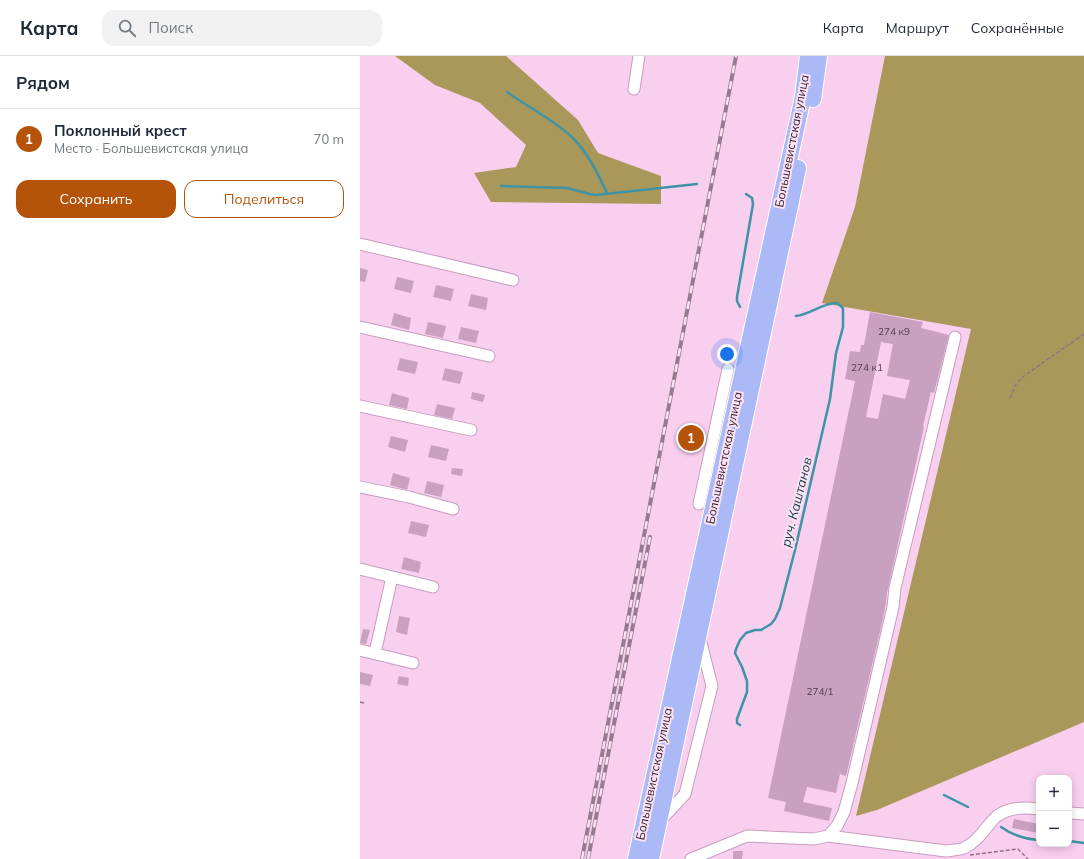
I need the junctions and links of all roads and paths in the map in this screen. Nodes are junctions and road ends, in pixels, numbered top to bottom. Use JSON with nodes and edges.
{"nodes":[{"id":1,"x":639,"y":56,"type":"edge"},
{"id":2,"x":808,"y":56,"type":"edge"},
{"id":3,"x":819,"y":56,"type":"edge"},
{"id":4,"x":634,"y":88,"type":"dead end"},
{"id":5,"x":360,"y":244,"type":"edge"},
{"id":6,"x":514,"y":280,"type":"dead end"},
{"id":7,"x":360,"y":328,"type":"edge"},
{"id":8,"x":1084,"y":334,"type":"edge"},
{"id":9,"x":955,"y":337,"type":"dead end"},
{"id":10,"x":489,"y":356,"type":"dead end"},
{"id":11,"x":728,"y":369,"type":"dead end"},
{"id":12,"x":1010,"y":398,"type":"dead end"},
{"id":13,"x":360,"y":406,"type":"edge"},
{"id":14,"x":471,"y":430,"type":"dead end"},
{"id":15,"x":360,"y":487,"type":"edge"},
{"id":16,"x":699,"y":504,"type":"dead end"},
{"id":17,"x":453,"y":509,"type":"dead end"},
{"id":18,"x":360,"y":569,"type":"edge"},
{"id":19,"x":392,"y":577,"type":"junction"},
{"id":20,"x":433,"y":587,"type":"dead end"},
{"id":21,"x":699,"y":636,"type":"junction"},
{"id":22,"x":360,"y":650,"type":"edge"},
{"id":23,"x":375,"y":653,"type":"junction"},
{"id":24,"x":414,"y":663,"type":"dead end"},
{"id":25,"x":360,"y":702,"type":"edge"},
{"id":26,"x":364,"y":702,"type":"dead end"},
{"id":27,"x":1036,"y":809,"type":"edge"},
{"id":28,"x":1072,"y":812,"type":"edge"},
{"id":29,"x":1084,"y":814,"type":"edge"},
{"id":30,"x":659,"y":823,"type":"junction"},
{"id":31,"x":828,"y":836,"type":"junction"},
{"id":32,"x":950,"y":850,"type":"junction"},
{"id":33,"x":636,"y":859,"type":"edge"},
{"id":34,"x":651,"y":859,"type":"edge"},
{"id":35,"x":691,"y":859,"type":"edge"},
{"id":36,"x":1028,"y":859,"type":"edge"}],
"edges":[{"from":1,"to":4,"type":"street"},
{"from":2,"to":33,"type":"highway","name":"Большевистская улица"},
{"from":3,"to":21,"type":"highway","name":"Большевистская улица"},
{"from":5,"to":6,"type":"street"},
{"from":7,"to":10,"type":"street"},
{"from":8,"to":12,"type":"path"},
{"from":9,"to":31,"type":"street"},
{"from":11,"to":16,"type":"street"},
{"from":13,"to":14,"type":"street"},
{"from":15,"to":17,"type":"street"},
{"from":18,"to":19,"type":"street"},
{"from":19,"to":20,"type":"street"},
{"from":19,"to":23,"type":"street"},
{"from":21,"to":30,"type":"highway","name":"Большевистская улица"},
{"from":21,"to":30,"type":"street"},
{"from":22,"to":23,"type":"street"},
{"from":23,"to":24,"type":"street"},
{"from":25,"to":26,"type":"path"},
{"from":27,"to":32,"type":"street"},
{"from":28,"to":29,"type":"street"},
{"from":30,"to":34,"type":"highway","name":"Большевистская улица"},
{"from":31,"to":32,"type":"street"},
{"from":31,"to":35,"type":"street"},
{"from":32,"to":36,"type":"path"}]}
